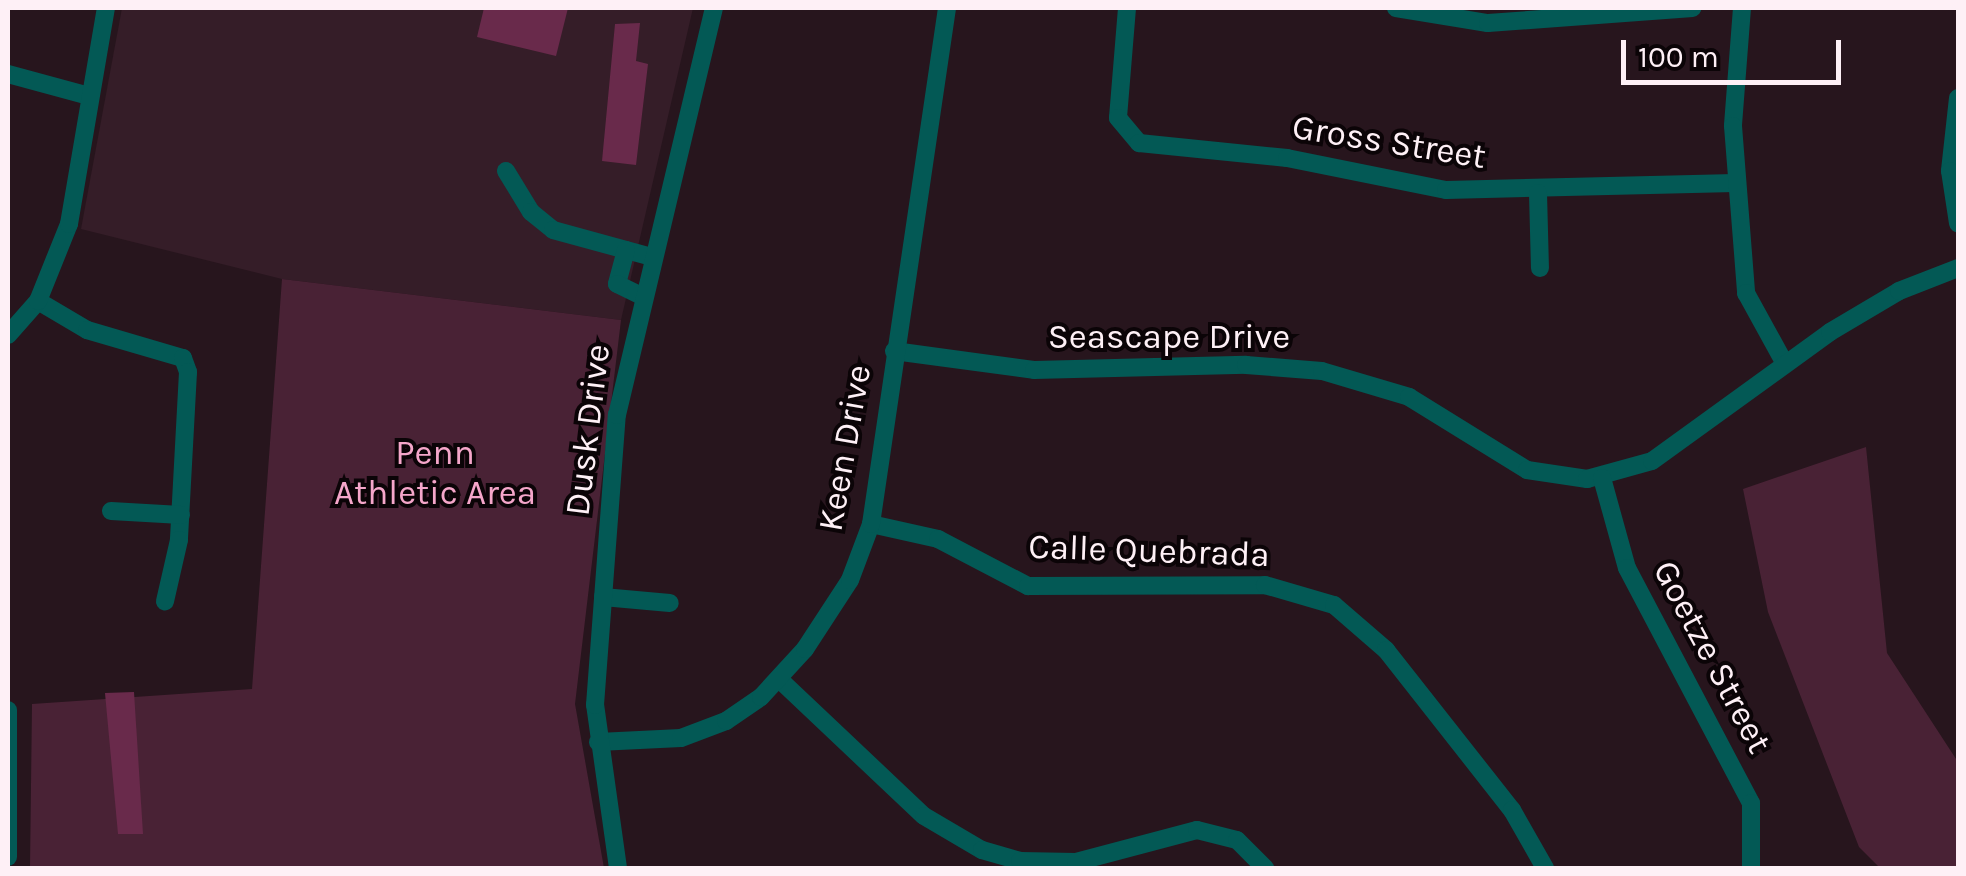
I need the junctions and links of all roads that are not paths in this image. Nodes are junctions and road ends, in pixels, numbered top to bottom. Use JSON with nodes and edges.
{"nodes":[{"id":1,"x":106,"y":8,"type":"edge"},
{"id":2,"x":714,"y":8,"type":"edge"},
{"id":3,"x":947,"y":8,"type":"edge"},
{"id":4,"x":1127,"y":8,"type":"edge"},
{"id":5,"x":1396,"y":8,"type":"edge"},
{"id":6,"x":1692,"y":8,"type":"edge"},
{"id":7,"x":1742,"y":8,"type":"edge"},
{"id":8,"x":8,"y":74,"type":"edge"},
{"id":9,"x":89,"y":96,"type":"junction"},
{"id":10,"x":1958,"y":98,"type":"edge"},
{"id":11,"x":506,"y":171,"type":"dead end"},
{"id":12,"x":1735,"y":182,"type":"junction"},
{"id":13,"x":1538,"y":193,"type":"junction"},
{"id":14,"x":1958,"y":223,"type":"edge"},
{"id":15,"x":626,"y":250,"type":"junction"},
{"id":16,"x":652,"y":257,"type":"junction"},
{"id":17,"x":1540,"y":268,"type":"dead end"},
{"id":18,"x":1958,"y":268,"type":"edge"},
{"id":19,"x":642,"y":296,"type":"junction"},
{"id":20,"x":38,"y":301,"type":"junction"},
{"id":21,"x":8,"y":336,"type":"edge"},
{"id":22,"x":894,"y":351,"type":"junction"},
{"id":23,"x":1785,"y":364,"type":"junction"},
{"id":24,"x":1602,"y":478,"type":"junction"},
{"id":25,"x":111,"y":512,"type":"dead end"},
{"id":26,"x":181,"y":515,"type":"junction"},
{"id":27,"x":870,"y":524,"type":"junction"},
{"id":28,"x":603,"y":598,"type":"junction"},
{"id":29,"x":166,"y":602,"type":"dead end"},
{"id":30,"x":670,"y":602,"type":"dead end"},
{"id":31,"x":778,"y":679,"type":"junction"},
{"id":32,"x":8,"y":710,"type":"edge"},
{"id":33,"x":598,"y":742,"type":"junction"},
{"id":34,"x":10,"y":751,"type":"edge"},
{"id":35,"x":8,"y":858,"type":"edge"},
{"id":36,"x":1059,"y":866,"type":"edge"},
{"id":37,"x":618,"y":868,"type":"edge"},
{"id":38,"x":1265,"y":868,"type":"edge"},
{"id":39,"x":1545,"y":868,"type":"edge"},
{"id":40,"x":1751,"y":868,"type":"edge"}],
"edges":[{"from":1,"to":9,"type":"street"},
{"from":2,"to":16,"type":"street","name":"Dusk Drive"},
{"from":3,"to":22,"type":"street","name":"Keen Drive"},
{"from":4,"to":13,"type":"street","name":"Gross Street"},
{"from":5,"to":6,"type":"street"},
{"from":7,"to":12,"type":"street"},
{"from":8,"to":9,"type":"street"},
{"from":9,"to":20,"type":"street"},
{"from":10,"to":14,"type":"street"},
{"from":11,"to":15,"type":"street"},
{"from":12,"to":13,"type":"street","name":"Gross Street"},
{"from":12,"to":23,"type":"street"},
{"from":13,"to":17,"type":"street"},
{"from":15,"to":16,"type":"street"},
{"from":15,"to":19,"type":"street"},
{"from":16,"to":19,"type":"street","name":"Dusk Drive"},
{"from":18,"to":23,"type":"street","name":"Seascape Drive"},
{"from":19,"to":28,"type":"street","name":"Dusk Drive"},
{"from":20,"to":21,"type":"street"},
{"from":20,"to":26,"type":"street"},
{"from":22,"to":24,"type":"street","name":"Seascape Drive"},
{"from":22,"to":27,"type":"street","name":"Keen Drive"},
{"from":23,"to":24,"type":"street","name":"Seascape Drive"},
{"from":24,"to":40,"type":"street","name":"Goetze Street"},
{"from":25,"to":26,"type":"street"},
{"from":26,"to":29,"type":"street"},
{"from":27,"to":31,"type":"street","name":"Keen Drive"},
{"from":27,"to":39,"type":"street","name":"Calle Quebrada"},
{"from":28,"to":30,"type":"street"},
{"from":28,"to":33,"type":"street","name":"Dusk Drive"},
{"from":31,"to":33,"type":"street","name":"Keen Drive"},
{"from":31,"to":36,"type":"street"},
{"from":32,"to":34,"type":"street"},
{"from":33,"to":37,"type":"street","name":"Dusk Drive"},
{"from":34,"to":35,"type":"street"},
{"from":36,"to":38,"type":"street"}]}
